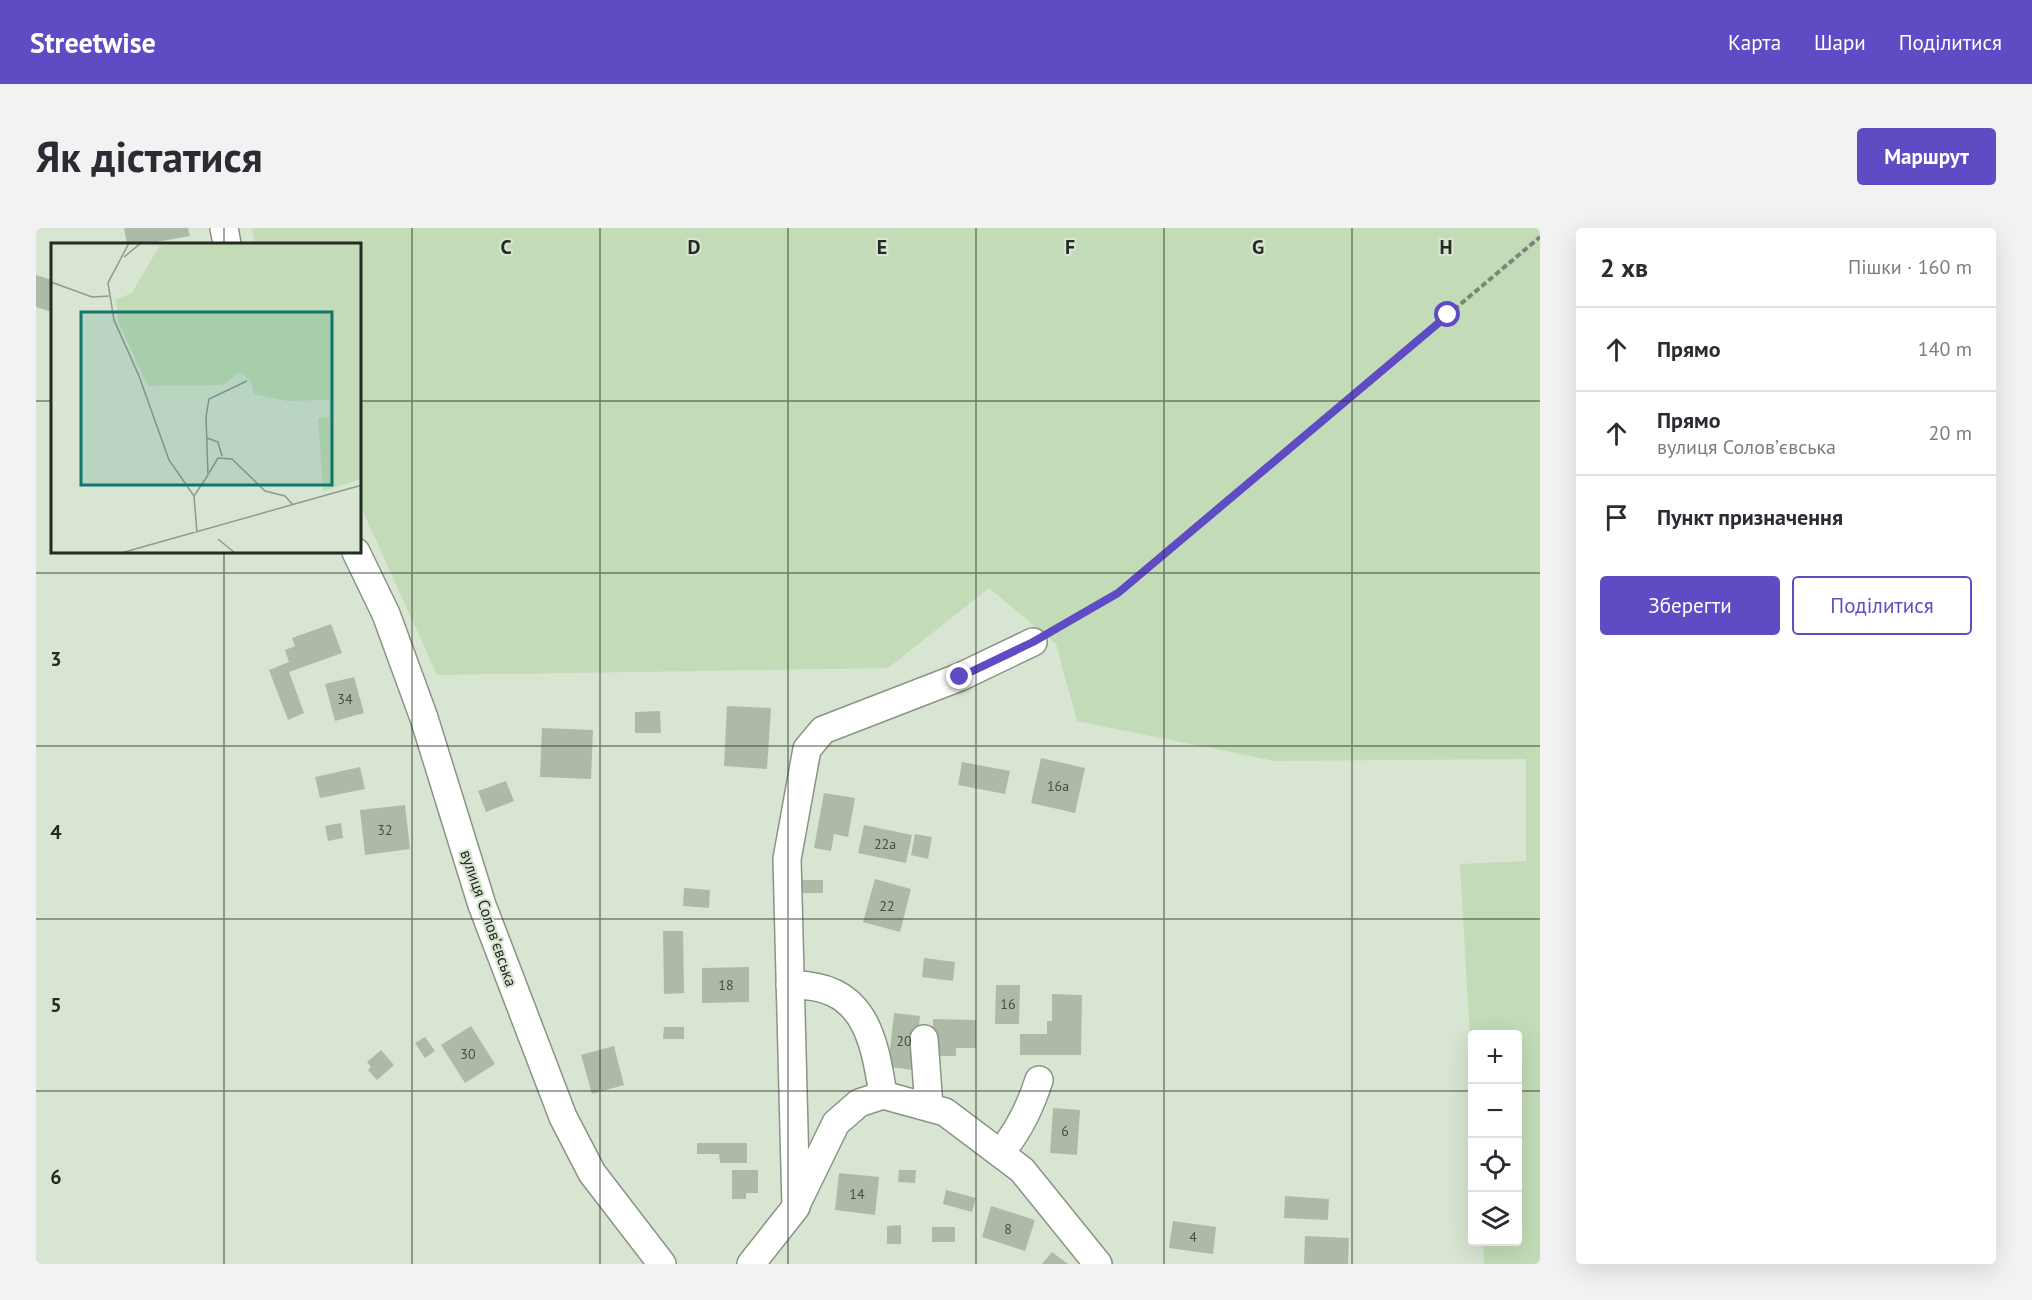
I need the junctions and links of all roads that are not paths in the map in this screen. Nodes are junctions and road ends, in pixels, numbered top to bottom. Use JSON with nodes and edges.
{"nodes":[{"id":1,"x":225,"y":228,"type":"edge"},
{"id":2,"x":227,"y":243,"type":"edge"},
{"id":3,"x":357,"y":554,"type":"edge"},
{"id":4,"x":1033,"y":642,"type":"road end"},
{"id":5,"x":790,"y":986,"type":"junction"},
{"id":6,"x":924,"y":1039,"type":"dead end"},
{"id":7,"x":1039,"y":1080,"type":"dead end"},
{"id":8,"x":883,"y":1095,"type":"junction"},
{"id":9,"x":929,"y":1107,"type":"junction"},
{"id":10,"x":1000,"y":1153,"type":"junction"},
{"id":11,"x":796,"y":1207,"type":"junction"},
{"id":12,"x":662,"y":1264,"type":"edge"},
{"id":13,"x":751,"y":1264,"type":"edge"},
{"id":14,"x":1098,"y":1264,"type":"edge"}],
"edges":[{"from":1,"to":2,"type":"street"},
{"from":3,"to":12,"type":"street","name":"вулиця Соловʼєвська"},
{"from":4,"to":5,"type":"street"},
{"from":5,"to":8,"type":"street"},
{"from":5,"to":11,"type":"street"},
{"from":6,"to":9,"type":"street"},
{"from":7,"to":10,"type":"street"},
{"from":8,"to":9,"type":"street"},
{"from":8,"to":11,"type":"street"},
{"from":9,"to":10,"type":"street"},
{"from":10,"to":14,"type":"street"},
{"from":11,"to":13,"type":"street"}]}
